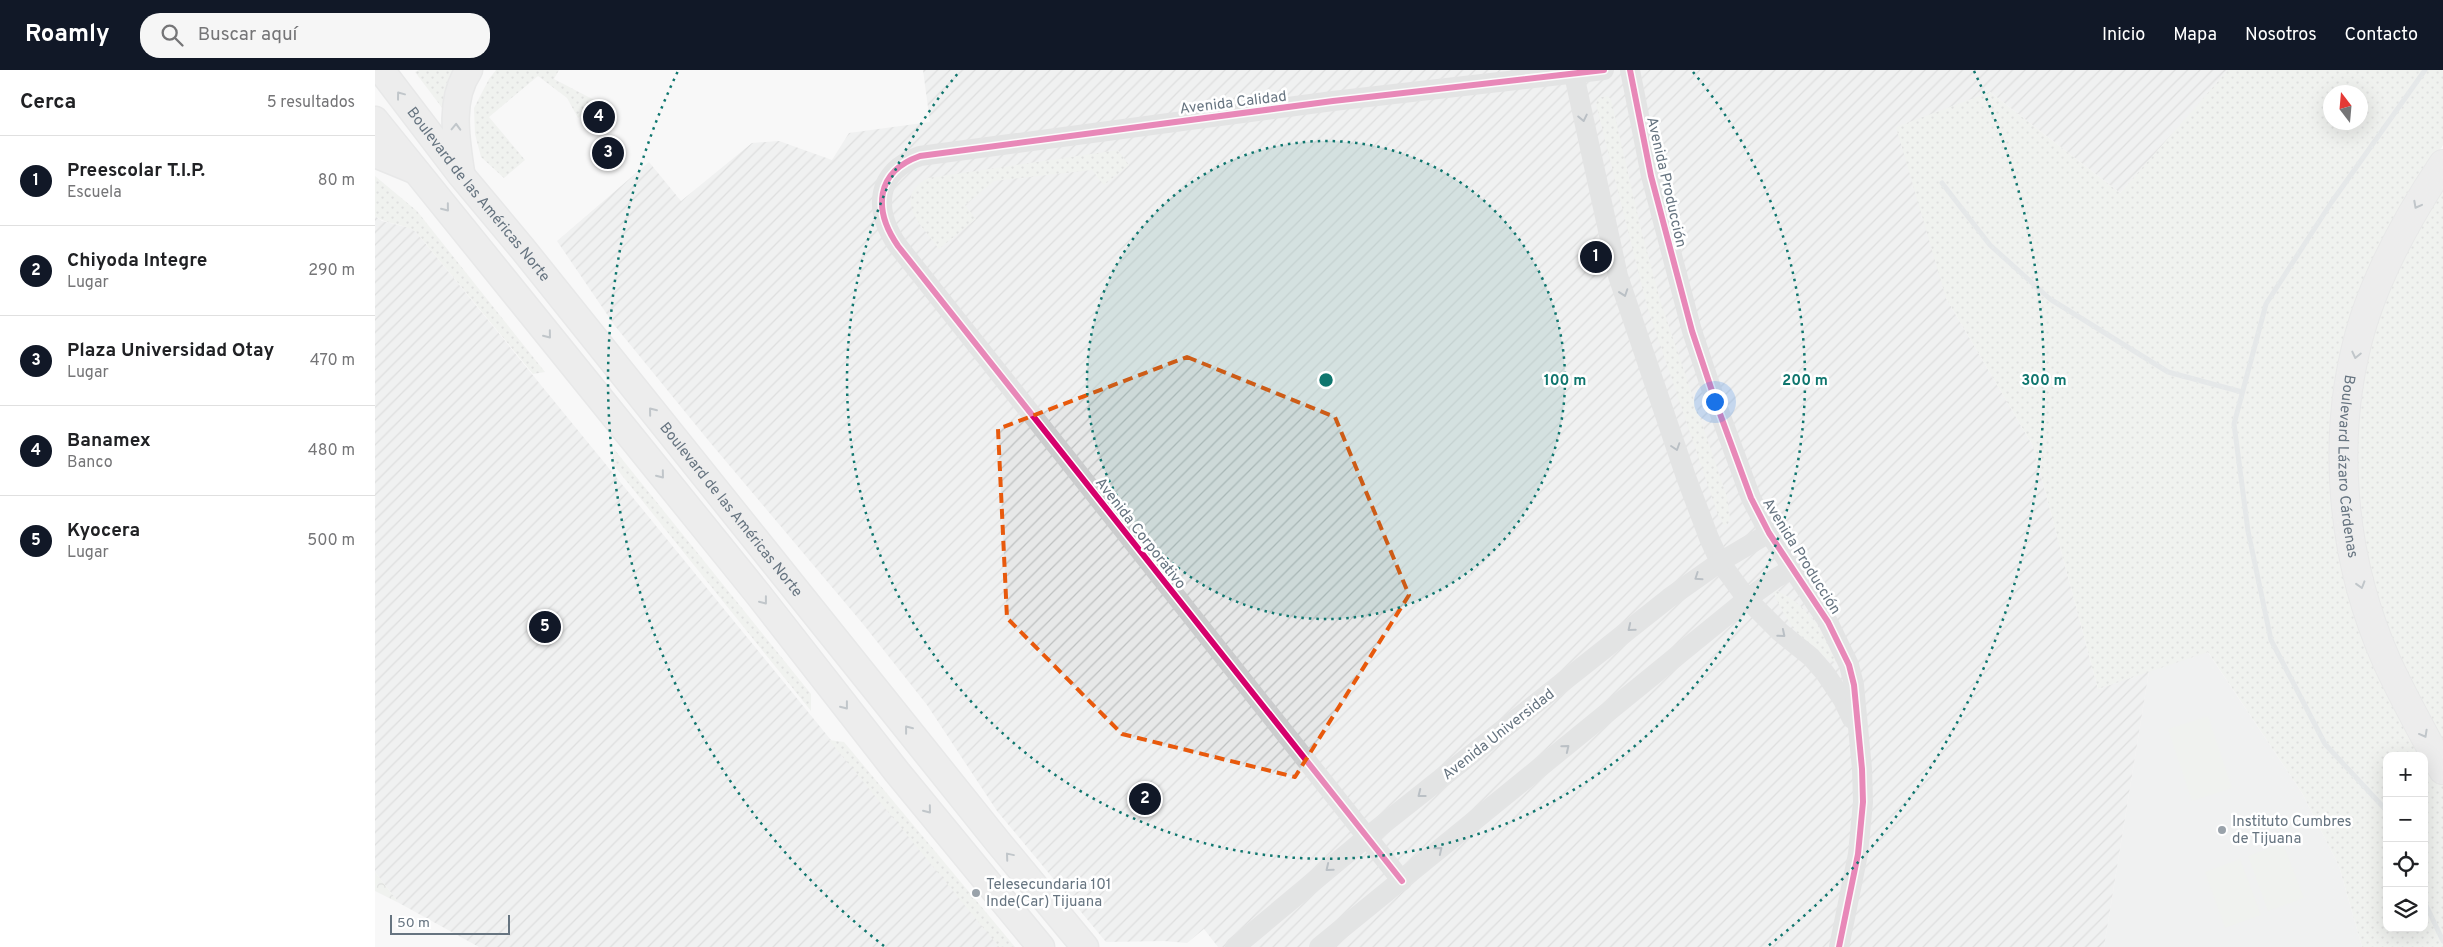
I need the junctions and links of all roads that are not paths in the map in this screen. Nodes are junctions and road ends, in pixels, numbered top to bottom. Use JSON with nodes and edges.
{"nodes":[{"id":1,"x":381,"y":70,"type":"edge"},
{"id":2,"x":469,"y":70,"type":"edge"},
{"id":3,"x":1604,"y":70,"type":"edge"},
{"id":4,"x":1630,"y":70,"type":"edge"},
{"id":5,"x":1573,"y":72,"type":"edge"},
{"id":6,"x":375,"y":120,"type":"edge"},
{"id":7,"x":375,"y":154,"type":"edge"},
{"id":8,"x":2443,"y":164,"type":"edge"},
{"id":9,"x":415,"y":170,"type":"junction"},
{"id":10,"x":461,"y":176,"type":"junction"},
{"id":11,"x":883,"y":192,"type":"joint"},
{"id":12,"x":1769,"y":532,"type":"junction"},
{"id":13,"x":1720,"y":562,"type":"junction"},
{"id":14,"x":1794,"y":568,"type":"junction"},
{"id":15,"x":1747,"y":599,"type":"junction"},
{"id":16,"x":1859,"y":732,"type":"junction"},
{"id":17,"x":924,"y":750,"type":"junction"},
{"id":18,"x":2443,"y":770,"type":"edge"},
{"id":19,"x":897,"y":772,"type":"junction"},
{"id":20,"x":1367,"y":837,"type":"junction"},
{"id":21,"x":1402,"y":881,"type":"junction"},
{"id":22,"x":1041,"y":947,"type":"edge"},
{"id":23,"x":1085,"y":947,"type":"edge"},
{"id":24,"x":1235,"y":947,"type":"edge"},
{"id":25,"x":1319,"y":947,"type":"edge"},
{"id":26,"x":1839,"y":947,"type":"edge"}],
"edges":[{"from":10,"to":1,"type":"main road","name":"Boulevard de las Américas Norte","one_way":true},
{"from":10,"to":2,"type":"main road","one_way":true},
{"from":3,"to":5,"type":"street","name":"Avenida Calidad"},
{"from":4,"to":12,"type":"street","name":"Avenida Producción"},
{"from":5,"to":11,"type":"street","name":"Avenida Calidad"},
{"from":5,"to":13,"type":"street","name":"Avenida Producción","one_way":true},
{"from":6,"to":9,"type":"main road"},
{"from":7,"to":9,"type":"main road"},
{"from":8,"to":18,"type":"highway","name":"Boulevard Lázaro Cárdenas","one_way":true},
{"from":9,"to":19,"type":"main road","one_way":true},
{"from":17,"to":10,"type":"main road","name":"Boulevard de las Américas Norte","one_way":true},
{"from":11,"to":20,"type":"street","name":"Avenida Corporativo"},
{"from":12,"to":13,"type":"street","name":"Avenida Universidad"},
{"from":12,"to":14,"type":"street","name":"Avenida Producción"},
{"from":13,"to":15,"type":"street","name":"Avenida Producción"},
{"from":13,"to":20,"type":"street","name":"Avenida Universidad","one_way":true},
{"from":14,"to":15,"type":"street"},
{"from":14,"to":16,"type":"street","name":"Avenida Producción"},
{"from":15,"to":16,"type":"street","name":"Avenida Producción","one_way":true},
{"from":21,"to":15,"type":"street","one_way":true},
{"from":16,"to":26,"type":"street","name":"Avenida Producción"},
{"from":17,"to":19,"type":"main road"},
{"from":23,"to":17,"type":"main road","name":"Boulevard de las Américas Norte","one_way":true},
{"from":19,"to":22,"type":"main road","one_way":true},
{"from":20,"to":21,"type":"street","name":"Avenida Corporativo"},
{"from":20,"to":24,"type":"street","name":"Avenida Universidad","one_way":true},
{"from":21,"to":25,"type":"street"}]}
